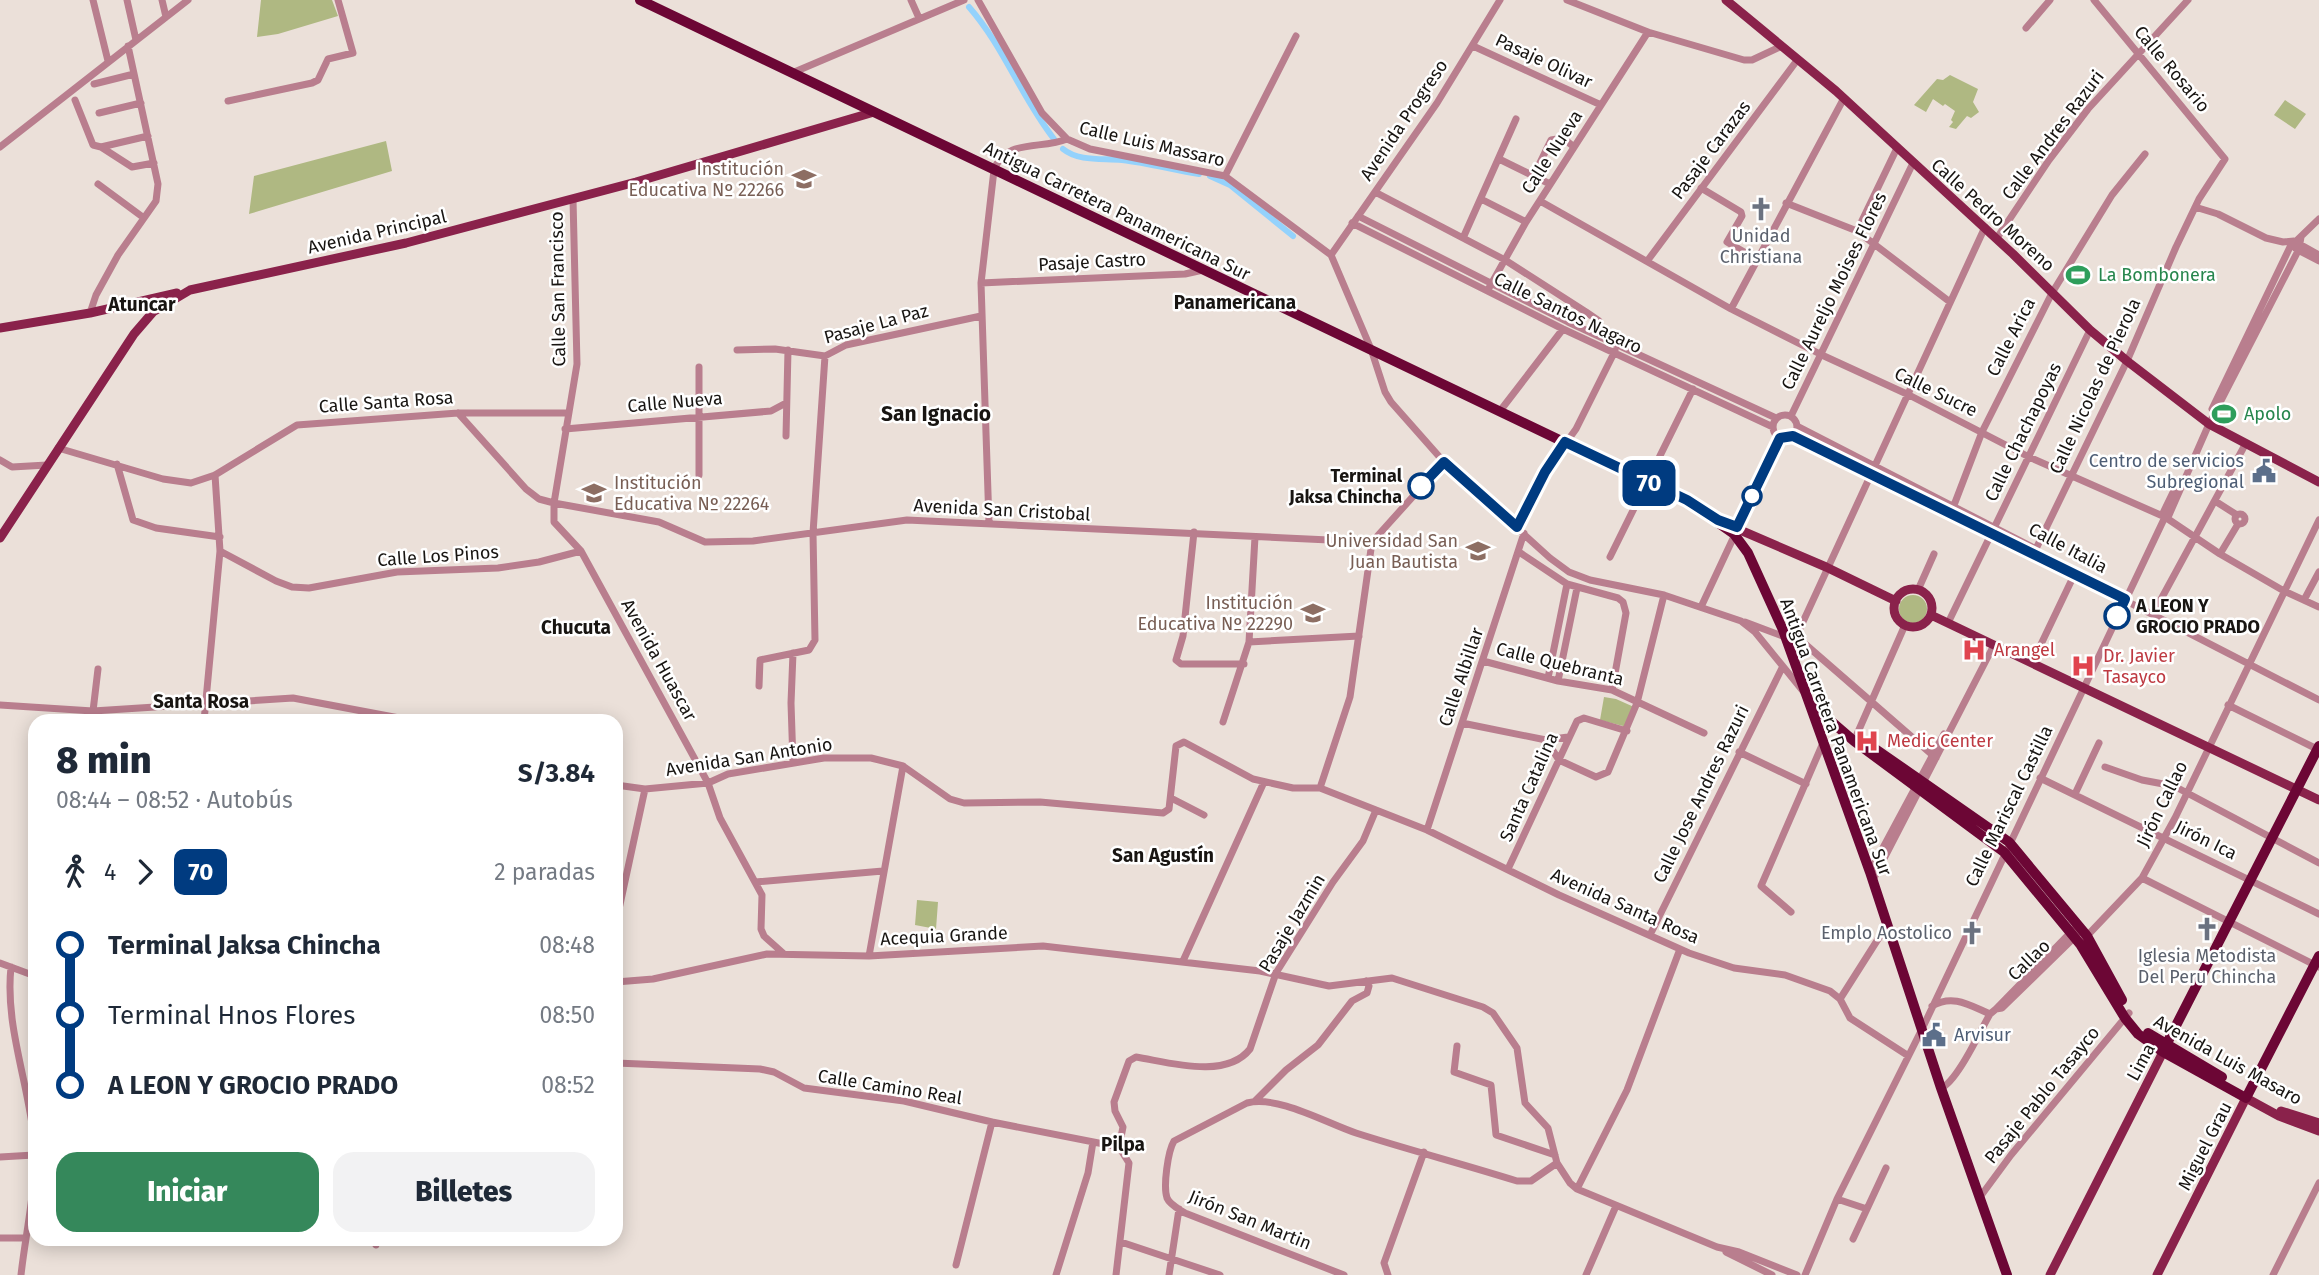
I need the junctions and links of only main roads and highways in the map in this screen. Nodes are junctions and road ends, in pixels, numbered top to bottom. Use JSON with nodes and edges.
{"nodes":[{"id":1,"x":640,"y":0,"type":"edge"},
{"id":2,"x":1726,"y":0,"type":"edge"},
{"id":3,"x":874,"y":112,"type":"junction"},
{"id":4,"x":190,"y":290,"type":"junction"},
{"id":5,"x":140,"y":302,"type":"junction"},
{"id":6,"x":148,"y":317,"type":"junction"},
{"id":7,"x":0,"y":328,"type":"edge"},
{"id":8,"x":2319,"y":482,"type":"edge"},
{"id":9,"x":1736,"y":531,"type":"junction"},
{"id":10,"x":0,"y":538,"type":"edge"},
{"id":11,"x":1896,"y":601,"type":"junction"},
{"id":12,"x":1931,"y":615,"type":"junction"},
{"id":13,"x":1807,"y":698,"type":"junction"},
{"id":14,"x":2318,"y":748,"type":"edge"},
{"id":15,"x":2296,"y":789,"type":"junction"},
{"id":16,"x":2319,"y":800,"type":"edge"},
{"id":17,"x":2318,"y":963,"type":"edge"},
{"id":18,"x":2165,"y":1049,"type":"junction"},
{"id":19,"x":2248,"y":1096,"type":"junction"},
{"id":20,"x":2319,"y":1123,"type":"edge"},
{"id":21,"x":2319,"y":1130,"type":"edge"},
{"id":22,"x":2007,"y":1275,"type":"edge"},
{"id":23,"x":2050,"y":1275,"type":"edge"},
{"id":24,"x":2157,"y":1275,"type":"edge"}],
"edges":[{"from":1,"to":3,"type":"highway","name":"Antigua Carretera Panamericana Sur"},
{"from":2,"to":8,"type":"main road","name":"Calle Pedro Moreno"},
{"from":3,"to":4,"type":"main road","name":"Avenida Principal"},
{"from":3,"to":9,"type":"highway","name":"Antigua Carretera Panamericana Sur"},
{"from":4,"to":5,"type":"main road"},
{"from":4,"to":6,"type":"main road","name":"Avenida Principal"},
{"from":5,"to":6,"type":"main road"},
{"from":5,"to":7,"type":"main road"},
{"from":6,"to":10,"type":"main road","name":"Avenida Principal"},
{"from":9,"to":11,"type":"main road"},
{"from":9,"to":13,"type":"highway","name":"Antigua Carretera Panamericana Sur"},
{"from":11,"to":12,"type":"main road"},
{"from":11,"to":12,"type":"main road"},
{"from":12,"to":15,"type":"main road"},
{"from":13,"to":18,"type":"highway","name":"Avenida Luis Masaro"},
{"from":13,"to":22,"type":"highway","name":"Antigua Carretera Panamericana Sur"},
{"from":14,"to":15,"type":"highway","name":"Lima"},
{"from":15,"to":16,"type":"main road"},
{"from":15,"to":18,"type":"highway","name":"Lima"},
{"from":17,"to":19,"type":"highway","name":"Miguel Grau"},
{"from":18,"to":19,"type":"highway","name":"Avenida Luis Masaro"},
{"from":18,"to":23,"type":"main road","name":"Lima"},
{"from":19,"to":20,"type":"main road","name":"Avenida Luis Masaro"},
{"from":19,"to":21,"type":"main road","name":"Avenida Luis Masaro"},
{"from":19,"to":24,"type":"main road","name":"Miguel Grau"}]}
